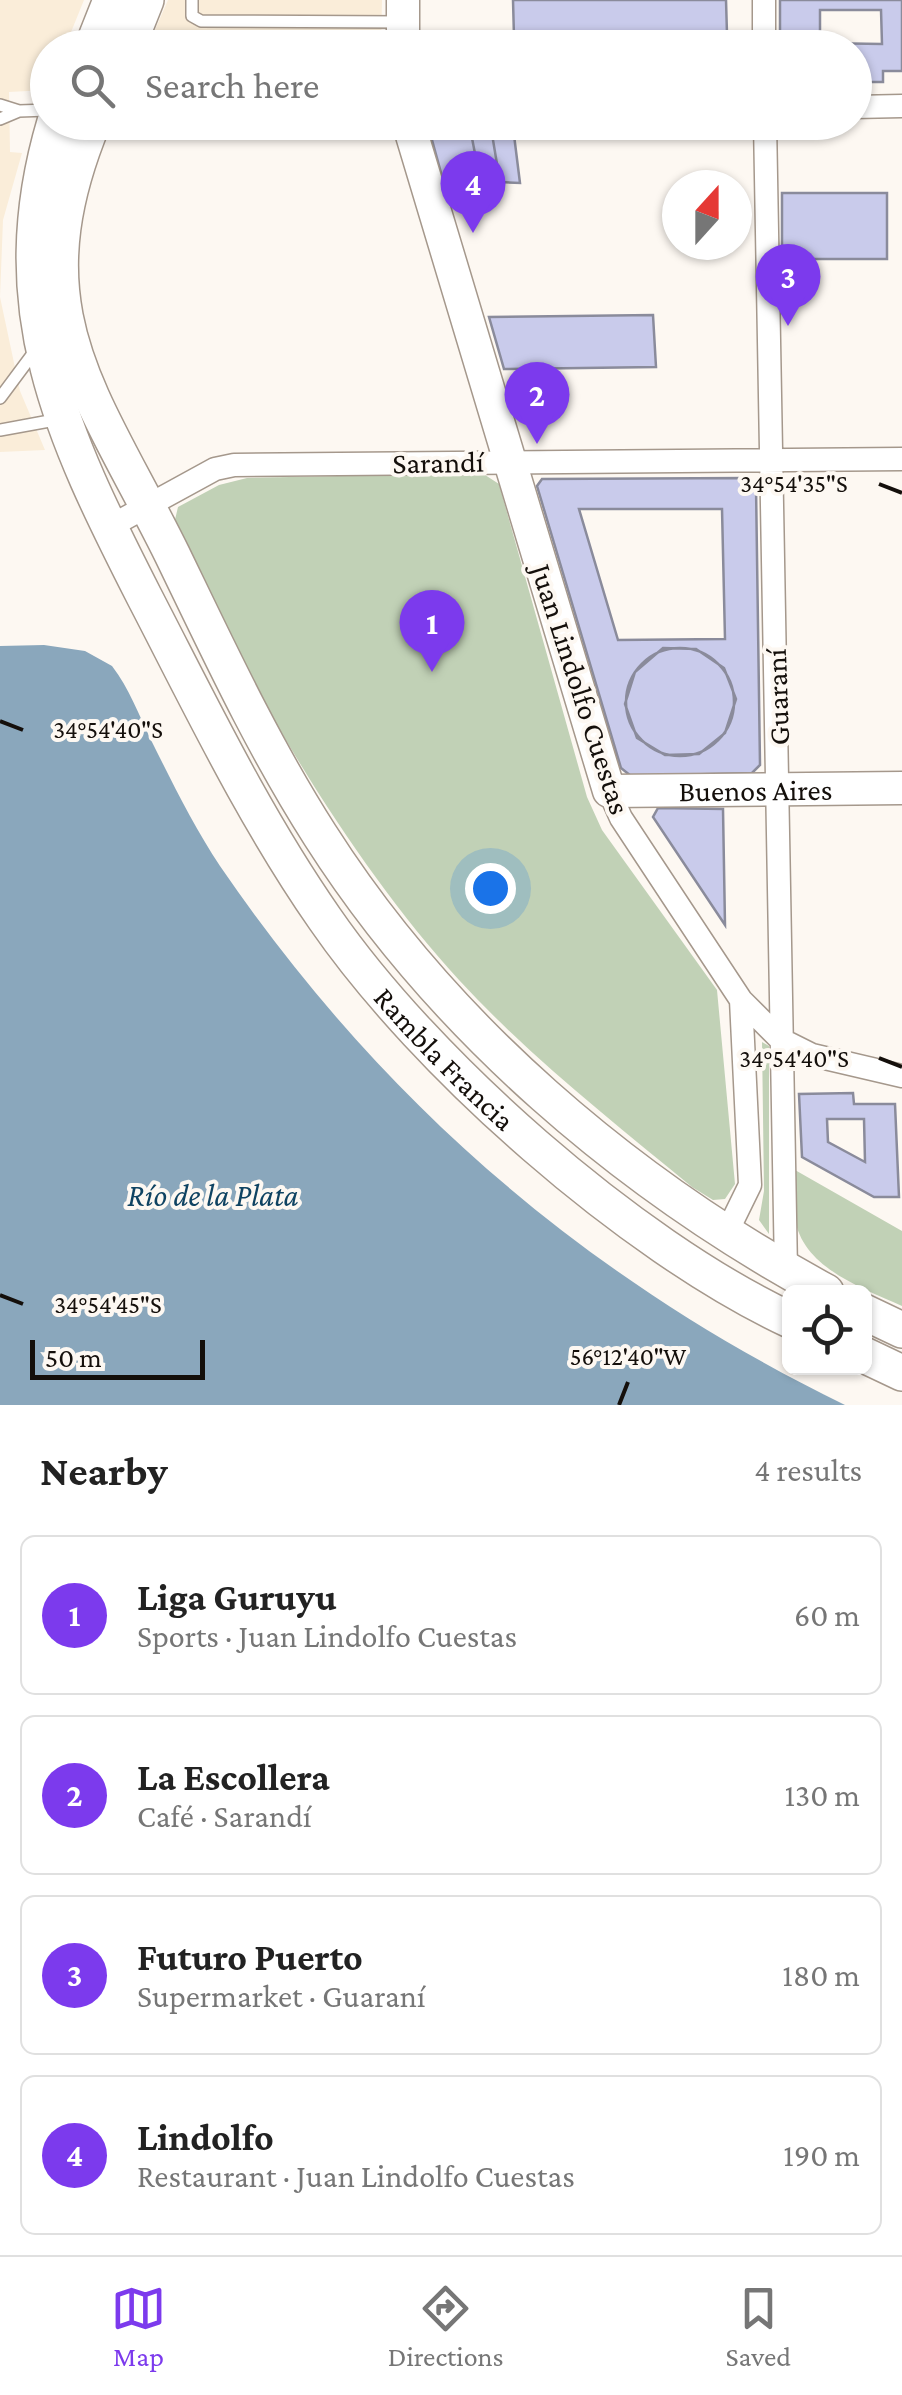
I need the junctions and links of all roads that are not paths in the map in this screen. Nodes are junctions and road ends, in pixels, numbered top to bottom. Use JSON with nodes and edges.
{"nodes":[{"id":1,"x":111,"y":0,"type":"edge"},
{"id":2,"x":146,"y":0,"type":"edge"},
{"id":3,"x":192,"y":0,"type":"edge"},
{"id":4,"x":764,"y":0,"type":"edge"},
{"id":5,"x":403,"y":23,"type":"edge"},
{"id":6,"x":99,"y":30,"type":"edge"},
{"id":7,"x":134,"y":30,"type":"edge"},
{"id":8,"x":764,"y":30,"type":"edge"},
{"id":9,"x":0,"y":106,"type":"edge"},
{"id":10,"x":902,"y":106,"type":"edge"},
{"id":11,"x":872,"y":107,"type":"edge"},
{"id":12,"x":19,"y":110,"type":"junction"},
{"id":13,"x":30,"y":110,"type":"edge"},
{"id":14,"x":0,"y":119,"type":"edge"},
{"id":15,"x":47,"y":140,"type":"edge"},
{"id":16,"x":86,"y":140,"type":"edge"},
{"id":17,"x":413,"y":140,"type":"edge"},
{"id":18,"x":765,"y":140,"type":"edge"},
{"id":19,"x":32,"y":354,"type":"junction"},
{"id":20,"x":82,"y":374,"type":"junction"},
{"id":21,"x":0,"y":398,"type":"edge"},
{"id":22,"x":50,"y":405,"type":"junction"},
{"id":23,"x":0,"y":430,"type":"edge"},
{"id":24,"x":902,"y":459,"type":"edge"},
{"id":25,"x":770,"y":460,"type":"junction"},
{"id":26,"x":509,"y":461,"type":"junction"},
{"id":27,"x":148,"y":507,"type":"junction"},
{"id":28,"x":109,"y":527,"type":"junction"},
{"id":29,"x":235,"y":683,"type":"junction"},
{"id":30,"x":199,"y":702,"type":"junction"},
{"id":31,"x":902,"y":788,"type":"edge"},
{"id":32,"x":780,"y":789,"type":"junction"},
{"id":33,"x":609,"y":791,"type":"junction"},
{"id":34,"x":741,"y":1000,"type":"junction"},
{"id":35,"x":780,"y":1038,"type":"junction"},
{"id":36,"x":902,"y":1076,"type":"edge"},
{"id":37,"x":726,"y":1234,"type":"junction"},
{"id":38,"x":786,"y":1271,"type":"junction"},
{"id":39,"x":813,"y":1285,"type":"edge"},
{"id":40,"x":782,"y":1315,"type":"edge"},
{"id":41,"x":872,"y":1316,"type":"edge"},
{"id":42,"x":902,"y":1330,"type":"edge"},
{"id":43,"x":872,"y":1360,"type":"edge"},
{"id":44,"x":902,"y":1373,"type":"edge"}],
"edges":[{"from":1,"to":6,"type":"main road"},
{"from":2,"to":7,"type":"main road"},
{"from":3,"to":5,"type":"lane"},
{"from":4,"to":8,"type":"street"},
{"from":9,"to":12,"type":"lane"},
{"from":10,"to":11,"type":"street"},
{"from":12,"to":13,"type":"lane"},
{"from":12,"to":14,"type":"lane"},
{"from":15,"to":19,"type":"main road","name":"Rambla Francia"},
{"from":16,"to":20,"type":"main road","name":"Rambla Francia"},
{"from":17,"to":26,"type":"street","name":"Juan Lindolfo Cuestas"},
{"from":18,"to":25,"type":"street","name":"Guaraní"},
{"from":19,"to":21,"type":"lane"},
{"from":19,"to":22,"type":"main road","name":"Rambla Francia"},
{"from":20,"to":22,"type":"street"},
{"from":20,"to":27,"type":"main road","name":"Rambla Francia"},
{"from":22,"to":23,"type":"lane"},
{"from":22,"to":28,"type":"main road","name":"Rambla Francia"},
{"from":24,"to":25,"type":"street","name":"Sarandí"},
{"from":25,"to":26,"type":"street","name":"Sarandí"},
{"from":25,"to":32,"type":"street","name":"Guaraní"},
{"from":26,"to":27,"type":"street","name":"Sarandí"},
{"from":26,"to":33,"type":"street","name":"Juan Lindolfo Cuestas"},
{"from":27,"to":28,"type":"street","name":"Sarandí"},
{"from":27,"to":29,"type":"main road","name":"Rambla Francia"},
{"from":28,"to":30,"type":"main road","name":"Rambla Francia"},
{"from":29,"to":30,"type":"street"},
{"from":29,"to":37,"type":"main road","name":"Rambla Francia"},
{"from":30,"to":40,"type":"main road","name":"Rambla Francia"},
{"from":31,"to":32,"type":"street","name":"Buenos Aires"},
{"from":32,"to":33,"type":"street","name":"Buenos Aires"},
{"from":32,"to":35,"type":"street","name":"Guaraní"},
{"from":33,"to":34,"type":"street","name":"Juan Lindolfo Cuestas"},
{"from":34,"to":35,"type":"street","name":"Juan Lindolfo Cuestas"},
{"from":34,"to":37,"type":"street"},
{"from":35,"to":36,"type":"street"},
{"from":35,"to":38,"type":"street","name":"Guaraní"},
{"from":37,"to":38,"type":"main road","name":"Rambla Francia"},
{"from":38,"to":39,"type":"main road","name":"Rambla Francia"},
{"from":41,"to":42,"type":"main road"},
{"from":43,"to":44,"type":"main road"}]}
